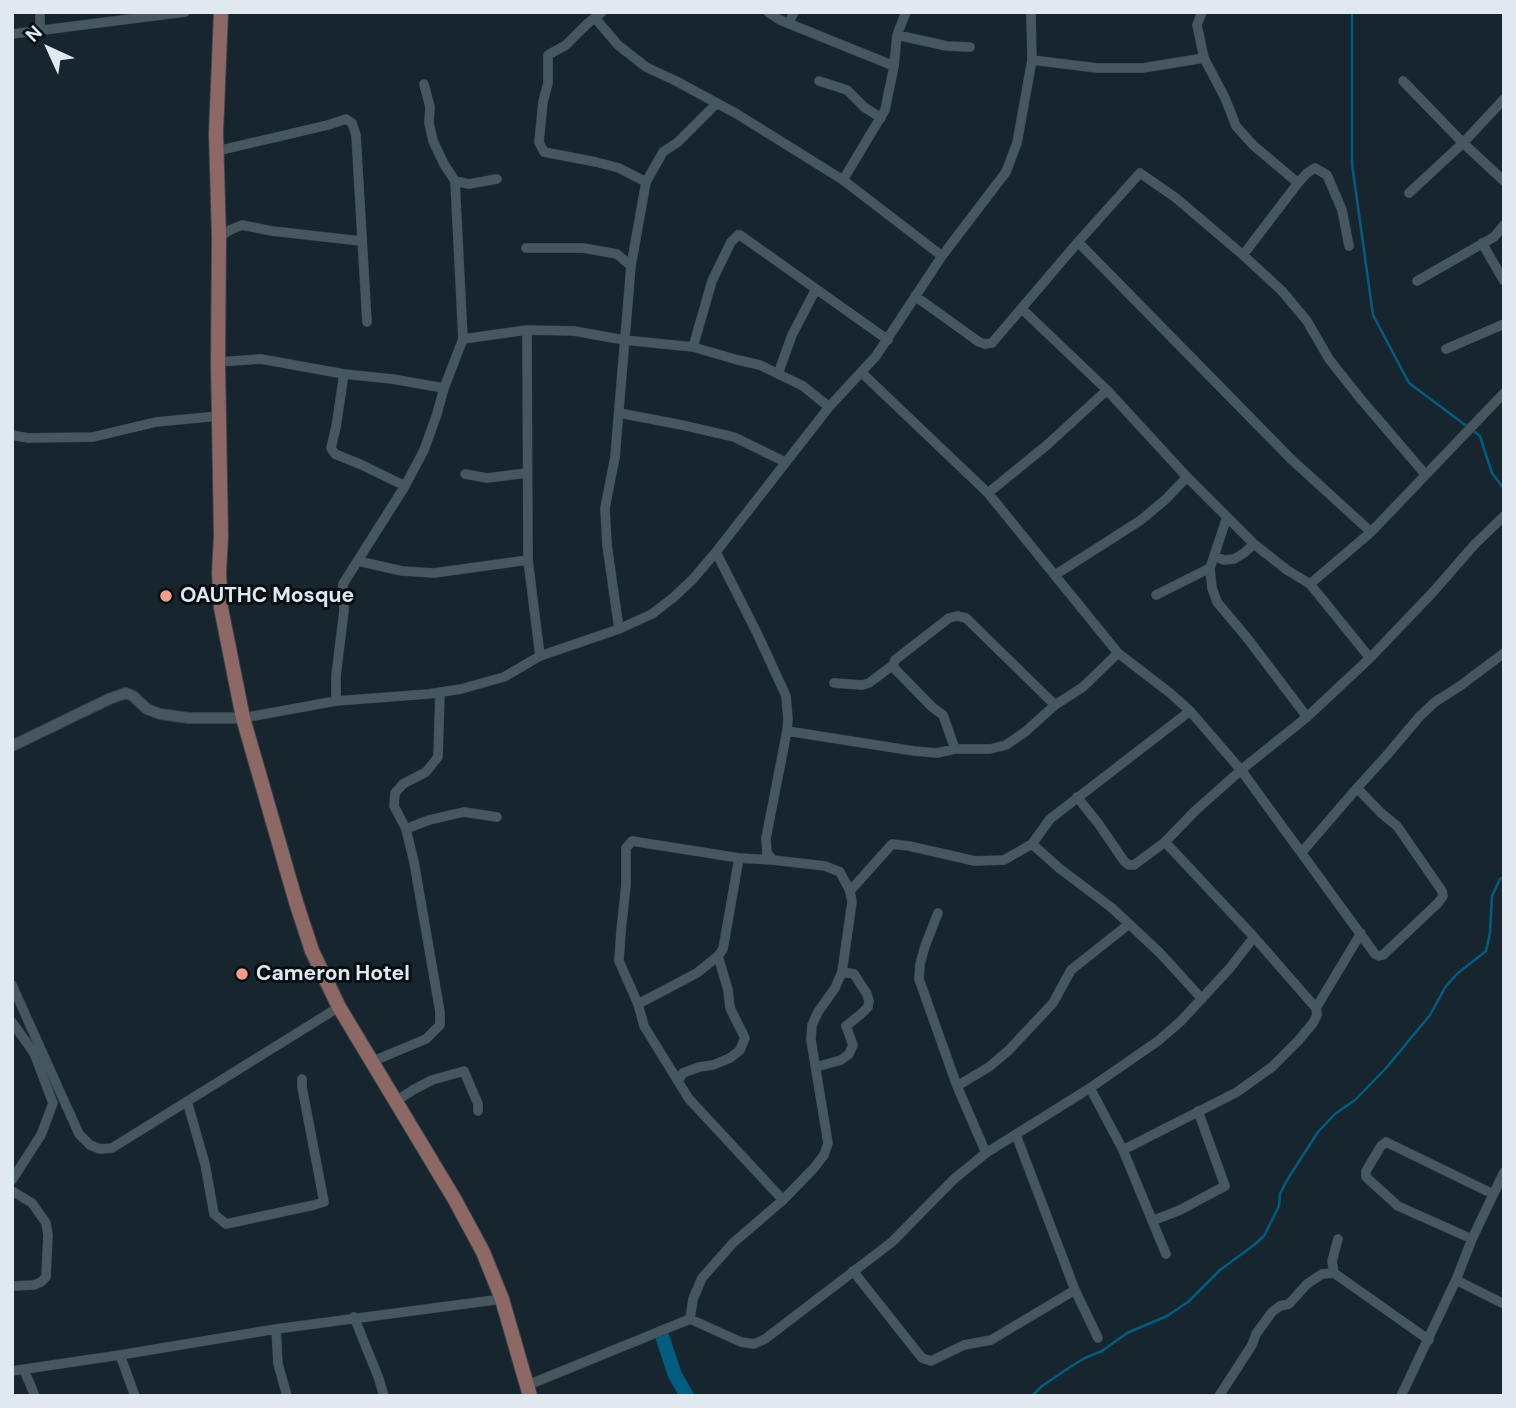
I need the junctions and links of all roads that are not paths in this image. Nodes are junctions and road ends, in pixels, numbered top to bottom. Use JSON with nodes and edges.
{"nodes":[{"id":1,"x":40,"y":12,"type":"edge"},
{"id":2,"x":186,"y":12,"type":"edge"},
{"id":3,"x":221,"y":12,"type":"edge"},
{"id":4,"x":768,"y":12,"type":"edge"},
{"id":5,"x":794,"y":12,"type":"edge"},
{"id":6,"x":906,"y":12,"type":"edge"},
{"id":7,"x":1031,"y":12,"type":"edge"},
{"id":8,"x":1202,"y":12,"type":"edge"},
{"id":9,"x":598,"y":15,"type":"edge"},
{"id":10,"x":789,"y":23,"type":"junction"},
{"id":11,"x":40,"y":32,"type":"junction"},
{"id":12,"x":12,"y":34,"type":"edge"},
{"id":13,"x":897,"y":35,"type":"junction"},
{"id":14,"x":970,"y":47,"type":"dead end"},
{"id":15,"x":1204,"y":58,"type":"junction"},
{"id":16,"x":1032,"y":60,"type":"junction"},
{"id":17,"x":894,"y":66,"type":"junction"},
{"id":18,"x":819,"y":81,"type":"dead end"},
{"id":19,"x":1403,"y":81,"type":"dead end"},
{"id":20,"x":424,"y":84,"type":"dead end"},
{"id":21,"x":1504,"y":99,"type":"edge"},
{"id":22,"x":717,"y":103,"type":"junction"},
{"id":23,"x":881,"y":118,"type":"junction"},
{"id":24,"x":1463,"y":143,"type":"junction"},
{"id":25,"x":217,"y":150,"type":"junction"},
{"id":26,"x":498,"y":179,"type":"dead end"},
{"id":27,"x":843,"y":180,"type":"junction"},
{"id":28,"x":454,"y":181,"type":"junction"},
{"id":29,"x":1504,"y":181,"type":"edge"},
{"id":30,"x":646,"y":182,"type":"junction"},
{"id":31,"x":1298,"y":184,"type":"junction"},
{"id":32,"x":1409,"y":193,"type":"dead end"},
{"id":33,"x":1504,"y":225,"type":"edge"},
{"id":34,"x":219,"y":238,"type":"junction"},
{"id":35,"x":361,"y":242,"type":"junction"},
{"id":36,"x":1078,"y":242,"type":"junction"},
{"id":37,"x":1482,"y":243,"type":"junction"},
{"id":38,"x":1349,"y":246,"type":"dead end"},
{"id":39,"x":526,"y":248,"type":"dead end"},
{"id":40,"x":1243,"y":255,"type":"junction"},
{"id":41,"x":942,"y":256,"type":"junction"},
{"id":42,"x":631,"y":266,"type":"junction"},
{"id":43,"x":1418,"y":281,"type":"dead end"},
{"id":44,"x":1504,"y":281,"type":"edge"},
{"id":45,"x":816,"y":289,"type":"junction"},
{"id":46,"x":915,"y":296,"type":"junction"},
{"id":47,"x":1022,"y":309,"type":"junction"},
{"id":48,"x":367,"y":322,"type":"dead end"},
{"id":49,"x":1504,"y":324,"type":"edge"},
{"id":50,"x":527,"y":330,"type":"junction"},
{"id":51,"x":463,"y":339,"type":"junction"},
{"id":52,"x":624,"y":340,"type":"junction"},
{"id":53,"x":888,"y":340,"type":"junction"},
{"id":54,"x":693,"y":347,"type":"junction"},
{"id":55,"x":1446,"y":349,"type":"dead end"},
{"id":56,"x":218,"y":362,"type":"junction"},
{"id":57,"x":862,"y":373,"type":"junction"},
{"id":58,"x":344,"y":374,"type":"junction"},
{"id":59,"x":778,"y":374,"type":"junction"},
{"id":60,"x":444,"y":388,"type":"junction"},
{"id":61,"x":1107,"y":390,"type":"junction"},
{"id":62,"x":1504,"y":393,"type":"edge"},
{"id":63,"x":829,"y":407,"type":"junction"},
{"id":64,"x":619,"y":413,"type":"junction"},
{"id":65,"x":219,"y":416,"type":"junction"},
{"id":66,"x":12,"y":435,"type":"edge"},
{"id":67,"x":785,"y":462,"type":"junction"},
{"id":68,"x":527,"y":473,"type":"junction"},
{"id":69,"x":465,"y":474,"type":"dead end"},
{"id":70,"x":1425,"y":474,"type":"junction"},
{"id":71,"x":1187,"y":477,"type":"junction"},
{"id":72,"x":405,"y":486,"type":"junction"},
{"id":73,"x":988,"y":493,"type":"junction"},
{"id":74,"x":1504,"y":516,"type":"edge"},
{"id":75,"x":1227,"y":517,"type":"junction"},
{"id":76,"x":1371,"y":532,"type":"junction"},
{"id":77,"x":1254,"y":544,"type":"junction"},
{"id":78,"x":716,"y":552,"type":"junction"},
{"id":79,"x":1214,"y":556,"type":"junction"},
{"id":80,"x":528,"y":559,"type":"junction"},
{"id":81,"x":358,"y":561,"type":"junction"},
{"id":82,"x":1210,"y":568,"type":"junction"},
{"id":83,"x":1055,"y":575,"type":"junction"},
{"id":84,"x":1310,"y":584,"type":"junction"},
{"id":85,"x":1156,"y":595,"type":"dead end"},
{"id":86,"x":618,"y":629,"type":"junction"},
{"id":87,"x":1118,"y":653,"type":"junction"},
{"id":88,"x":1504,"y":653,"type":"edge"},
{"id":89,"x":540,"y":656,"type":"junction"},
{"id":90,"x":1370,"y":658,"type":"junction"},
{"id":91,"x":893,"y":665,"type":"junction"},
{"id":92,"x":834,"y":683,"type":"dead end"},
{"id":93,"x":440,"y":693,"type":"junction"},
{"id":94,"x":336,"y":701,"type":"junction"},
{"id":95,"x":1055,"y":705,"type":"junction"},
{"id":96,"x":1190,"y":711,"type":"junction"},
{"id":97,"x":1307,"y":717,"type":"junction"},
{"id":98,"x":243,"y":718,"type":"junction"},
{"id":99,"x":787,"y":731,"type":"junction"},
{"id":100,"x":12,"y":746,"type":"edge"},
{"id":101,"x":955,"y":749,"type":"junction"},
{"id":102,"x":1241,"y":770,"type":"junction"},
{"id":103,"x":1357,"y":788,"type":"junction"},
{"id":104,"x":1077,"y":797,"type":"junction"},
{"id":105,"x":497,"y":817,"type":"dead end"},
{"id":106,"x":406,"y":829,"type":"junction"},
{"id":107,"x":1165,"y":842,"type":"junction"},
{"id":108,"x":1032,"y":844,"type":"junction"},
{"id":109,"x":1302,"y":852,"type":"junction"},
{"id":110,"x":739,"y":858,"type":"junction"},
{"id":111,"x":773,"y":860,"type":"junction"},
{"id":112,"x":850,"y":891,"type":"junction"},
{"id":113,"x":938,"y":913,"type":"dead end"},
{"id":114,"x":1129,"y":924,"type":"junction"},
{"id":115,"x":1361,"y":933,"type":"junction"},
{"id":116,"x":1254,"y":937,"type":"junction"},
{"id":117,"x":718,"y":956,"type":"junction"},
{"id":118,"x":842,"y":972,"type":"junction"},
{"id":119,"x":12,"y":985,"type":"edge"},
{"id":120,"x":1202,"y":999,"type":"junction"},
{"id":121,"x":638,"y":1004,"type":"junction"},
{"id":122,"x":338,"y":1007,"type":"junction"},
{"id":123,"x":1316,"y":1008,"type":"junction"},
{"id":124,"x":12,"y":1022,"type":"edge"},
{"id":125,"x":371,"y":1062,"type":"junction"},
{"id":126,"x":816,"y":1067,"type":"junction"},
{"id":127,"x":302,"y":1079,"type":"dead end"},
{"id":128,"x":678,"y":1082,"type":"junction"},
{"id":129,"x":957,"y":1086,"type":"junction"},
{"id":130,"x":1090,"y":1088,"type":"junction"},
{"id":131,"x":187,"y":1101,"type":"junction"},
{"id":132,"x":396,"y":1101,"type":"junction"},
{"id":133,"x":478,"y":1111,"type":"dead end"},
{"id":134,"x":1198,"y":1111,"type":"junction"},
{"id":135,"x":1016,"y":1135,"type":"junction"},
{"id":136,"x":1123,"y":1150,"type":"junction"},
{"id":137,"x":986,"y":1153,"type":"junction"},
{"id":138,"x":1504,"y":1172,"type":"edge"},
{"id":139,"x":12,"y":1180,"type":"edge"},
{"id":140,"x":12,"y":1191,"type":"edge"},
{"id":141,"x":1493,"y":1194,"type":"junction"},
{"id":142,"x":783,"y":1200,"type":"junction"},
{"id":143,"x":1152,"y":1222,"type":"junction"},
{"id":144,"x":1472,"y":1239,"type":"junction"},
{"id":145,"x":1338,"y":1240,"type":"dead end"},
{"id":146,"x":1166,"y":1254,"type":"dead end"},
{"id":147,"x":853,"y":1271,"type":"junction"},
{"id":148,"x":1334,"y":1273,"type":"junction"},
{"id":149,"x":1456,"y":1280,"type":"junction"},
{"id":150,"x":12,"y":1286,"type":"edge"},
{"id":151,"x":1075,"y":1290,"type":"junction"},
{"id":152,"x":502,"y":1299,"type":"junction"},
{"id":153,"x":1504,"y":1304,"type":"edge"},
{"id":154,"x":354,"y":1317,"type":"junction"},
{"id":155,"x":690,"y":1319,"type":"junction"},
{"id":156,"x":276,"y":1329,"type":"junction"},
{"id":157,"x":1098,"y":1338,"type":"dead end"},
{"id":158,"x":1429,"y":1340,"type":"junction"},
{"id":159,"x":120,"y":1355,"type":"junction"},
{"id":160,"x":24,"y":1370,"type":"junction"},
{"id":161,"x":12,"y":1371,"type":"edge"},
{"id":162,"x":529,"y":1390,"type":"edge"},
{"id":163,"x":35,"y":1396,"type":"edge"},
{"id":164,"x":135,"y":1396,"type":"edge"},
{"id":165,"x":286,"y":1396,"type":"edge"},
{"id":166,"x":384,"y":1396,"type":"edge"},
{"id":167,"x":1219,"y":1396,"type":"edge"},
{"id":168,"x":1401,"y":1396,"type":"edge"}],
"edges":[{"from":1,"to":11,"type":"street"},
{"from":2,"to":11,"type":"street"},
{"from":3,"to":25,"type":"main road"},
{"from":4,"to":10,"type":"street"},
{"from":5,"to":10,"type":"street"},
{"from":6,"to":13,"type":"street"},
{"from":7,"to":16,"type":"street"},
{"from":8,"to":15,"type":"street"},
{"from":9,"to":22,"type":"street"},
{"from":9,"to":30,"type":"street"},
{"from":10,"to":17,"type":"street"},
{"from":11,"to":12,"type":"street"},
{"from":13,"to":14,"type":"street"},
{"from":13,"to":17,"type":"street"},
{"from":15,"to":16,"type":"street"},
{"from":15,"to":31,"type":"street"},
{"from":16,"to":41,"type":"street"},
{"from":17,"to":23,"type":"street"},
{"from":18,"to":23,"type":"street"},
{"from":19,"to":24,"type":"street"},
{"from":20,"to":28,"type":"street"},
{"from":21,"to":24,"type":"street"},
{"from":22,"to":27,"type":"street"},
{"from":22,"to":30,"type":"street"},
{"from":23,"to":27,"type":"street"},
{"from":24,"to":29,"type":"street"},
{"from":24,"to":32,"type":"street"},
{"from":25,"to":34,"type":"main road"},
{"from":25,"to":35,"type":"street"},
{"from":26,"to":28,"type":"street"},
{"from":27,"to":41,"type":"street"},
{"from":28,"to":51,"type":"street"},
{"from":30,"to":42,"type":"street"},
{"from":31,"to":38,"type":"street"},
{"from":31,"to":40,"type":"street"},
{"from":33,"to":37,"type":"street"},
{"from":34,"to":35,"type":"street"},
{"from":34,"to":56,"type":"main road"},
{"from":35,"to":48,"type":"street"},
{"from":36,"to":40,"type":"street"},
{"from":36,"to":47,"type":"street"},
{"from":36,"to":76,"type":"street"},
{"from":37,"to":43,"type":"street"},
{"from":37,"to":44,"type":"street"},
{"from":39,"to":42,"type":"street"},
{"from":40,"to":70,"type":"street"},
{"from":41,"to":46,"type":"street"},
{"from":42,"to":52,"type":"street"},
{"from":45,"to":53,"type":"street"},
{"from":45,"to":54,"type":"street"},
{"from":45,"to":59,"type":"street"},
{"from":46,"to":47,"type":"street"},
{"from":46,"to":53,"type":"street"},
{"from":47,"to":61,"type":"street"},
{"from":49,"to":55,"type":"street"},
{"from":50,"to":51,"type":"street"},
{"from":50,"to":52,"type":"street"},
{"from":50,"to":68,"type":"street"},
{"from":51,"to":60,"type":"street"},
{"from":52,"to":54,"type":"street"},
{"from":52,"to":64,"type":"street"},
{"from":53,"to":57,"type":"street"},
{"from":54,"to":59,"type":"street"},
{"from":56,"to":58,"type":"street"},
{"from":56,"to":65,"type":"main road"},
{"from":57,"to":63,"type":"street"},
{"from":57,"to":73,"type":"street"},
{"from":58,"to":60,"type":"street"},
{"from":58,"to":72,"type":"street"},
{"from":59,"to":63,"type":"street"},
{"from":60,"to":72,"type":"street"},
{"from":61,"to":71,"type":"street"},
{"from":61,"to":73,"type":"street"},
{"from":62,"to":70,"type":"street"},
{"from":63,"to":67,"type":"street"},
{"from":64,"to":67,"type":"street"},
{"from":64,"to":86,"type":"street"},
{"from":65,"to":66,"type":"street"},
{"from":65,"to":98,"type":"main road"},
{"from":67,"to":78,"type":"street"},
{"from":68,"to":69,"type":"street"},
{"from":68,"to":80,"type":"street"},
{"from":70,"to":76,"type":"street"},
{"from":71,"to":75,"type":"street"},
{"from":71,"to":83,"type":"street"},
{"from":72,"to":81,"type":"street"},
{"from":73,"to":83,"type":"street"},
{"from":74,"to":90,"type":"street"},
{"from":75,"to":77,"type":"street"},
{"from":75,"to":79,"type":"street"},
{"from":76,"to":84,"type":"street"},
{"from":77,"to":79,"type":"street"},
{"from":77,"to":84,"type":"street"},
{"from":78,"to":86,"type":"street"},
{"from":78,"to":99,"type":"street"},
{"from":79,"to":82,"type":"street"},
{"from":80,"to":81,"type":"street"},
{"from":80,"to":89,"type":"street"},
{"from":81,"to":94,"type":"street"},
{"from":82,"to":85,"type":"street"},
{"from":82,"to":97,"type":"street"},
{"from":83,"to":87,"type":"street"},
{"from":84,"to":90,"type":"street"},
{"from":86,"to":89,"type":"street"},
{"from":87,"to":95,"type":"street"},
{"from":87,"to":96,"type":"street"},
{"from":88,"to":103,"type":"street"},
{"from":89,"to":93,"type":"street"},
{"from":90,"to":97,"type":"street"},
{"from":91,"to":92,"type":"street"},
{"from":91,"to":95,"type":"street"},
{"from":91,"to":101,"type":"street"},
{"from":93,"to":94,"type":"street"},
{"from":93,"to":106,"type":"street"},
{"from":94,"to":98,"type":"street"},
{"from":95,"to":101,"type":"street"},
{"from":96,"to":102,"type":"street"},
{"from":96,"to":104,"type":"street"},
{"from":97,"to":102,"type":"street"},
{"from":98,"to":100,"type":"street"},
{"from":98,"to":122,"type":"main road"},
{"from":99,"to":101,"type":"street"},
{"from":99,"to":111,"type":"street"},
{"from":102,"to":107,"type":"street"},
{"from":102,"to":109,"type":"street"},
{"from":103,"to":109,"type":"street"},
{"from":103,"to":115,"type":"street"},
{"from":104,"to":107,"type":"street"},
{"from":104,"to":108,"type":"street"},
{"from":105,"to":106,"type":"street"},
{"from":106,"to":125,"type":"street"},
{"from":107,"to":116,"type":"street"},
{"from":108,"to":112,"type":"street"},
{"from":108,"to":114,"type":"street"},
{"from":109,"to":115,"type":"street"},
{"from":110,"to":111,"type":"street"},
{"from":110,"to":117,"type":"street"},
{"from":110,"to":121,"type":"street"},
{"from":111,"to":112,"type":"street"},
{"from":112,"to":118,"type":"street"},
{"from":113,"to":129,"type":"street"},
{"from":114,"to":120,"type":"street"},
{"from":114,"to":129,"type":"street"},
{"from":115,"to":123,"type":"street"},
{"from":116,"to":120,"type":"street"},
{"from":116,"to":123,"type":"street"},
{"from":117,"to":121,"type":"street"},
{"from":117,"to":128,"type":"street"},
{"from":118,"to":126,"type":"street"},
{"from":118,"to":126,"type":"street"},
{"from":119,"to":131,"type":"street"},
{"from":120,"to":130,"type":"street"},
{"from":121,"to":128,"type":"street"},
{"from":122,"to":125,"type":"main road"},
{"from":122,"to":131,"type":"street"},
{"from":123,"to":134,"type":"street"},
{"from":124,"to":139,"type":"street"},
{"from":125,"to":132,"type":"main road"},
{"from":126,"to":142,"type":"street"},
{"from":127,"to":131,"type":"street"},
{"from":128,"to":142,"type":"street"},
{"from":129,"to":137,"type":"street"},
{"from":130,"to":135,"type":"street"},
{"from":130,"to":136,"type":"street"},
{"from":132,"to":133,"type":"street"},
{"from":132,"to":152,"type":"main road"},
{"from":134,"to":136,"type":"street"},
{"from":134,"to":143,"type":"street"},
{"from":135,"to":137,"type":"street"},
{"from":135,"to":151,"type":"street"},
{"from":136,"to":143,"type":"street"},
{"from":137,"to":147,"type":"street"},
{"from":138,"to":141,"type":"street"},
{"from":140,"to":150,"type":"street"},
{"from":141,"to":144,"type":"street"},
{"from":141,"to":144,"type":"street"},
{"from":142,"to":155,"type":"street"},
{"from":143,"to":146,"type":"street"},
{"from":144,"to":149,"type":"street"},
{"from":145,"to":148,"type":"street"},
{"from":147,"to":151,"type":"street"},
{"from":147,"to":155,"type":"street"},
{"from":148,"to":158,"type":"street"},
{"from":148,"to":167,"type":"street"},
{"from":149,"to":153,"type":"street"},
{"from":149,"to":158,"type":"street"},
{"from":151,"to":157,"type":"street"},
{"from":152,"to":154,"type":"street"},
{"from":152,"to":162,"type":"main road"},
{"from":154,"to":156,"type":"street"},
{"from":154,"to":166,"type":"street"},
{"from":155,"to":162,"type":"street"},
{"from":156,"to":159,"type":"street"},
{"from":156,"to":165,"type":"street"},
{"from":158,"to":168,"type":"street"},
{"from":159,"to":160,"type":"street"},
{"from":159,"to":164,"type":"street"},
{"from":160,"to":161,"type":"street"},
{"from":160,"to":163,"type":"street"}]}
